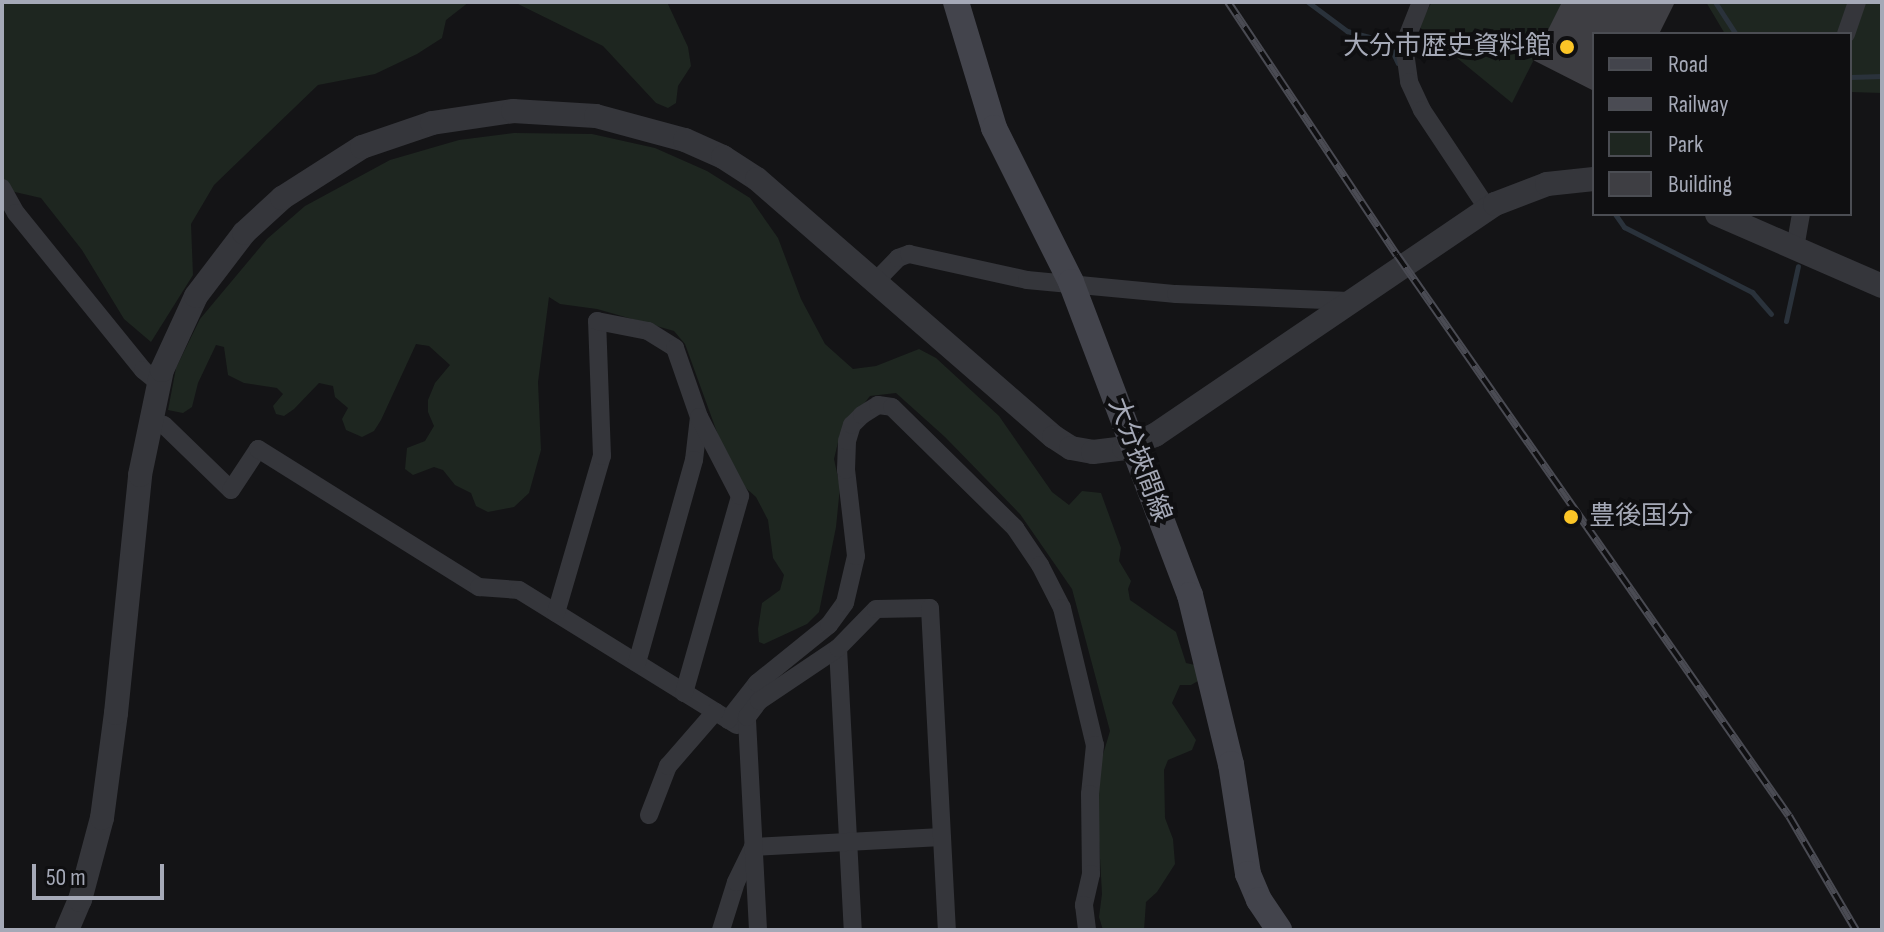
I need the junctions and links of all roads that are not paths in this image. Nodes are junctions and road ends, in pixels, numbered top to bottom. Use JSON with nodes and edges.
{"nodes":[{"id":1,"x":956,"y":2,"type":"edge"},
{"id":2,"x":1421,"y":2,"type":"edge"},
{"id":3,"x":1857,"y":2,"type":"edge"},
{"id":4,"x":1847,"y":32,"type":"edge"},
{"id":5,"x":1592,"y":179,"type":"edge"},
{"id":6,"x":2,"y":188,"type":"edge"},
{"id":7,"x":1487,"y":208,"type":"junction"},
{"id":8,"x":1722,"y":216,"type":"edge"},
{"id":9,"x":1801,"y":216,"type":"edge"},
{"id":10,"x":9,"y":218,"type":"edge"},
{"id":11,"x":1795,"y":248,"type":"junction"},
{"id":12,"x":876,"y":281,"type":"junction"},
{"id":13,"x":1071,"y":282,"type":"junction"},
{"id":14,"x":1882,"y":286,"type":"edge"},
{"id":15,"x":1349,"y":301,"type":"junction"},
{"id":16,"x":158,"y":382,"type":"junction"},
{"id":17,"x":699,"y":417,"type":"junction"},
{"id":18,"x":149,"y":419,"type":"junction"},
{"id":19,"x":1133,"y":445,"type":"junction"},
{"id":20,"x":556,"y":613,"type":"junction"},
{"id":21,"x":838,"y":648,"type":"junction"},
{"id":22,"x":637,"y":663,"type":"junction"},
{"id":23,"x":684,"y":693,"type":"junction"},
{"id":24,"x":722,"y":716,"type":"junction"},
{"id":25,"x":746,"y":731,"type":"junction"},
{"id":26,"x":649,"y":815,"type":"dead end"},
{"id":27,"x":942,"y":837,"type":"junction"},
{"id":28,"x":848,"y":842,"type":"junction"},
{"id":29,"x":753,"y":847,"type":"junction"},
{"id":30,"x":67,"y":930,"type":"edge"},
{"id":31,"x":721,"y":930,"type":"edge"},
{"id":32,"x":758,"y":930,"type":"edge"},
{"id":33,"x":853,"y":930,"type":"edge"},
{"id":34,"x":947,"y":930,"type":"edge"},
{"id":35,"x":1087,"y":930,"type":"edge"},
{"id":36,"x":1279,"y":930,"type":"edge"}],
"edges":[{"from":1,"to":13,"type":"main road","name":"大分挾間線"},
{"from":2,"to":7,"type":"street"},
{"from":3,"to":4,"type":"street"},
{"from":5,"to":7,"type":"street"},
{"from":6,"to":10,"type":"street"},
{"from":7,"to":15,"type":"street"},
{"from":8,"to":11,"type":"street"},
{"from":9,"to":11,"type":"street"},
{"from":10,"to":16,"type":"street"},
{"from":11,"to":14,"type":"street"},
{"from":12,"to":13,"type":"street"},
{"from":12,"to":16,"type":"street"},
{"from":12,"to":19,"type":"street"},
{"from":13,"to":15,"type":"street"},
{"from":13,"to":19,"type":"main road","name":"大分挾間線"},
{"from":15,"to":19,"type":"street"},
{"from":16,"to":18,"type":"street"},
{"from":17,"to":20,"type":"street"},
{"from":17,"to":22,"type":"street"},
{"from":17,"to":23,"type":"street"},
{"from":18,"to":20,"type":"street"},
{"from":18,"to":30,"type":"street"},
{"from":19,"to":36,"type":"main road","name":"大分挾間線"},
{"from":20,"to":22,"type":"street"},
{"from":21,"to":25,"type":"street"},
{"from":21,"to":27,"type":"street"},
{"from":21,"to":28,"type":"street"},
{"from":22,"to":23,"type":"street"},
{"from":23,"to":24,"type":"street"},
{"from":24,"to":25,"type":"street"},
{"from":24,"to":26,"type":"street"},
{"from":24,"to":35,"type":"street"},
{"from":25,"to":29,"type":"street"},
{"from":27,"to":28,"type":"street"},
{"from":27,"to":34,"type":"street"},
{"from":28,"to":29,"type":"street"},
{"from":28,"to":33,"type":"street"},
{"from":29,"to":31,"type":"street"},
{"from":29,"to":32,"type":"street"}]}
